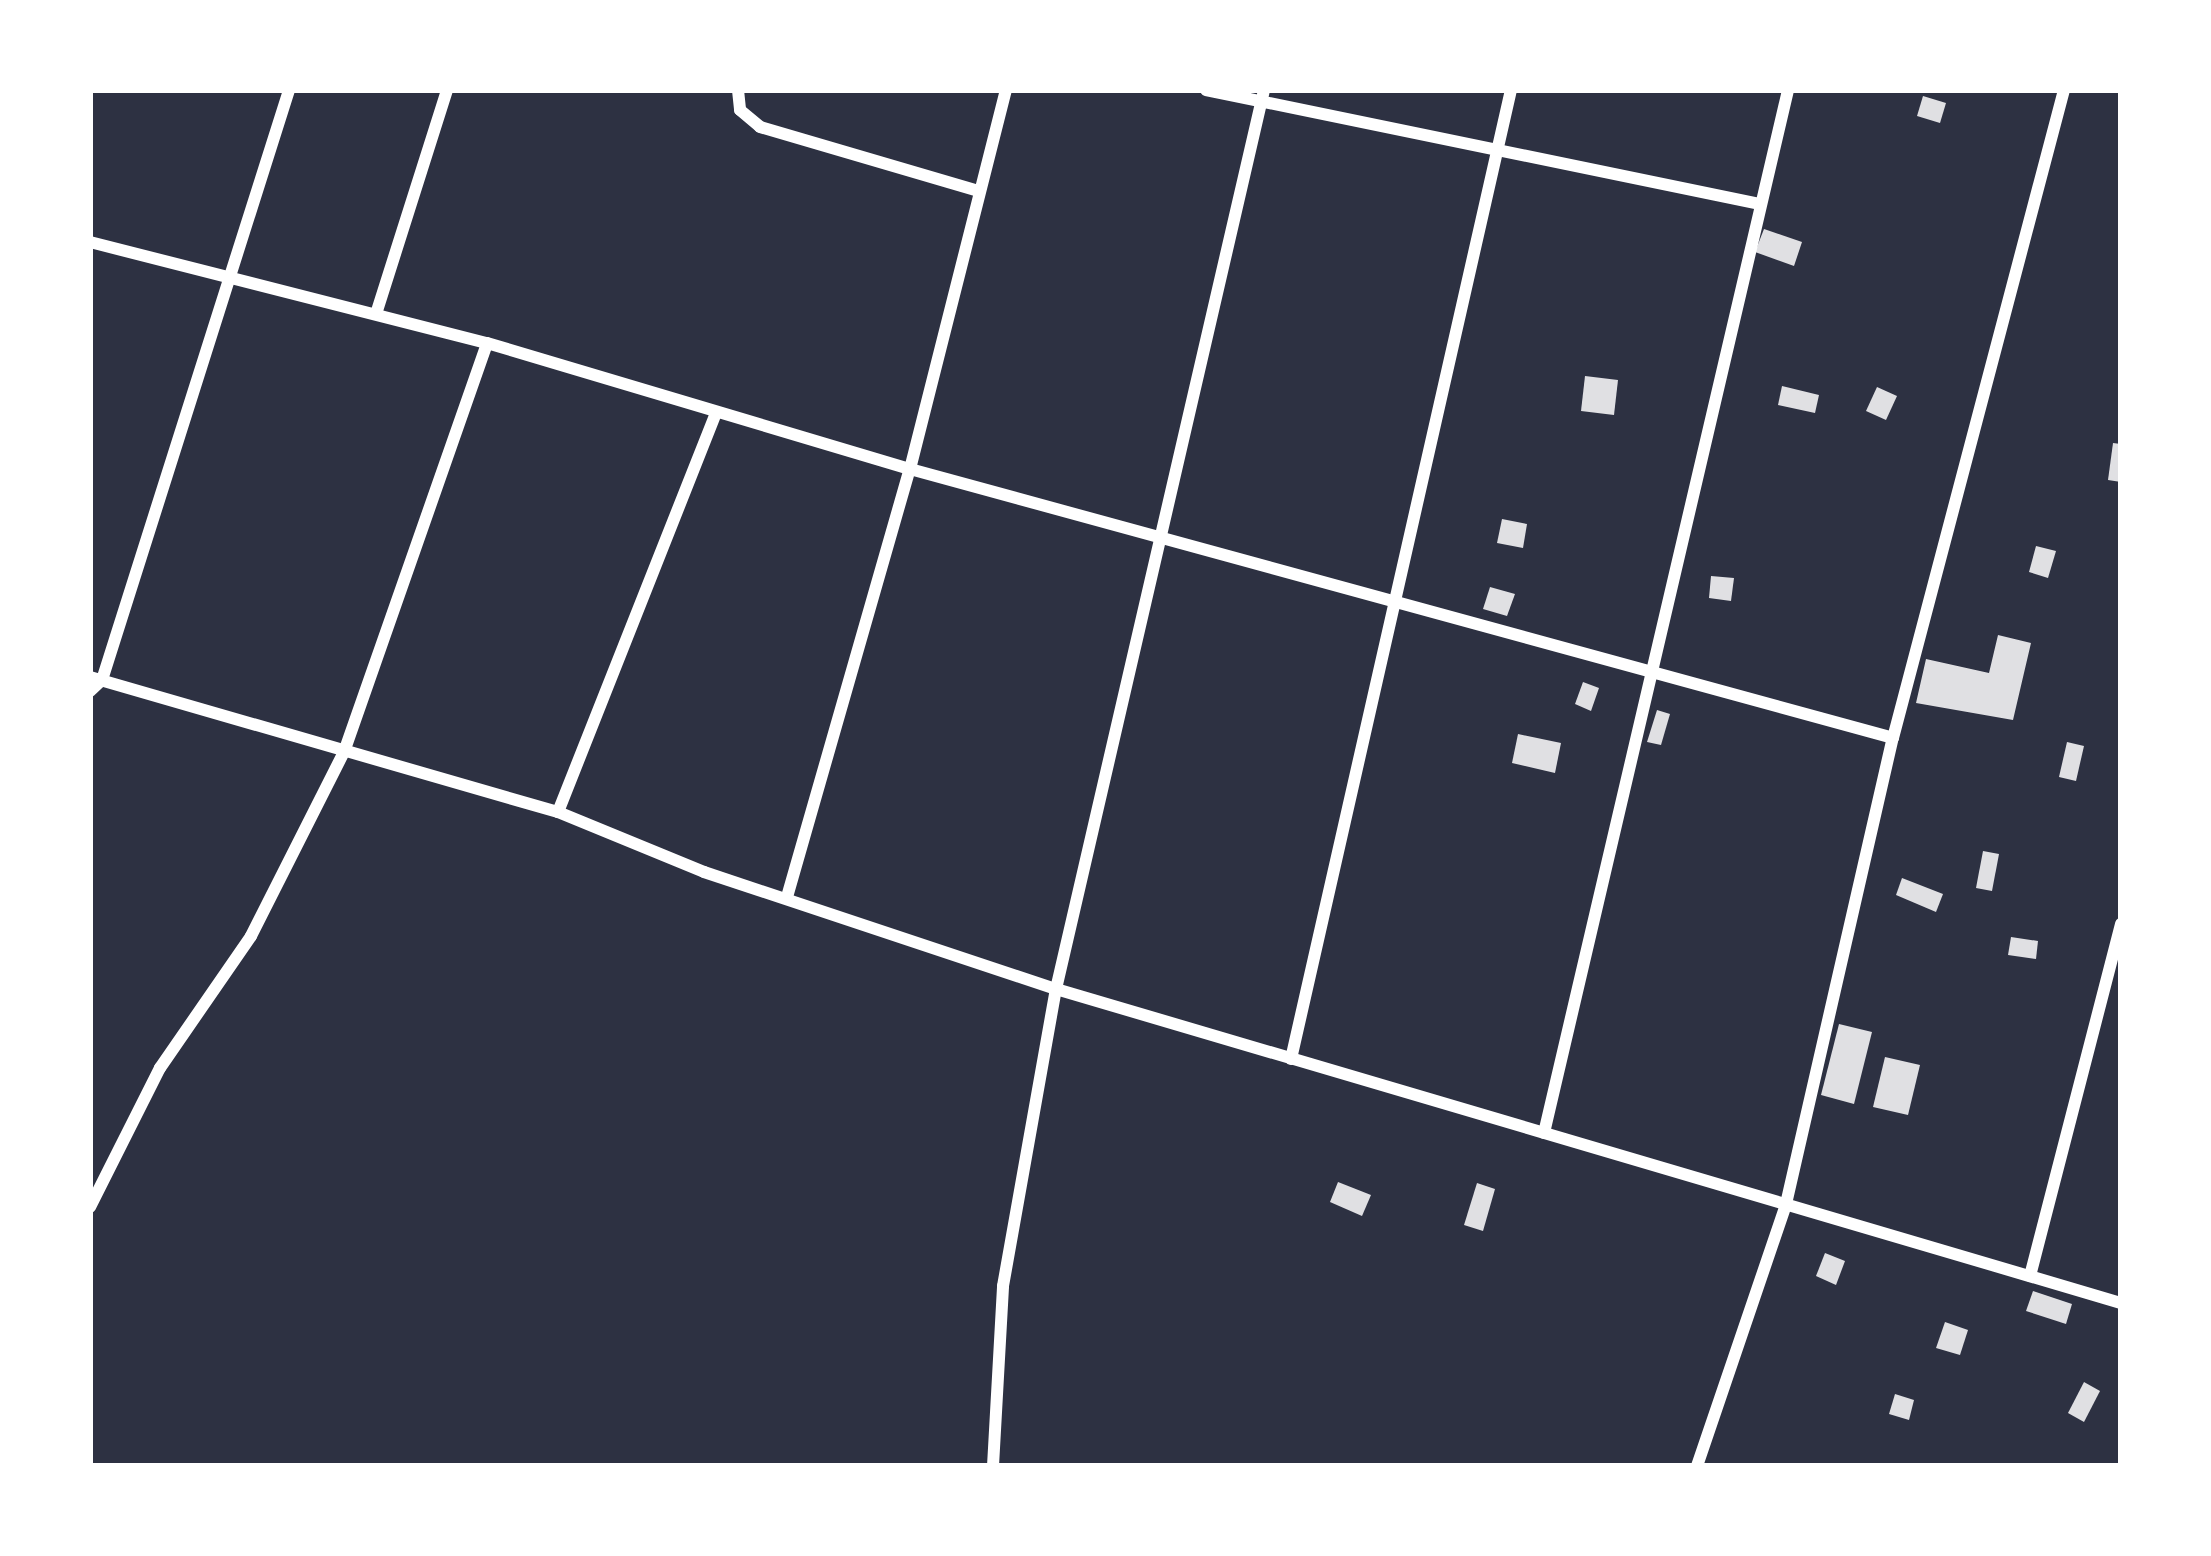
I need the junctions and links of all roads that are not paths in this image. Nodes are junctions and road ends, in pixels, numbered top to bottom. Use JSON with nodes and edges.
{"nodes":[{"id":1,"x":289,"y":90,"type":"edge"},
{"id":2,"x":447,"y":90,"type":"edge"},
{"id":3,"x":738,"y":90,"type":"edge"},
{"id":4,"x":1006,"y":90,"type":"edge"},
{"id":5,"x":1206,"y":90,"type":"edge"},
{"id":6,"x":1510,"y":90,"type":"edge"},
{"id":7,"x":1788,"y":90,"type":"edge"},
{"id":8,"x":2063,"y":90,"type":"edge"},
{"id":9,"x":1263,"y":96,"type":"edge"},
{"id":10,"x":1495,"y":150,"type":"junction"},
{"id":11,"x":976,"y":190,"type":"junction"},
{"id":12,"x":1760,"y":204,"type":"junction"},
{"id":13,"x":90,"y":242,"type":"edge"},
{"id":14,"x":231,"y":274,"type":"junction"},
{"id":15,"x":376,"y":314,"type":"junction"},
{"id":16,"x":487,"y":343,"type":"junction"},
{"id":17,"x":716,"y":413,"type":"junction"},
{"id":18,"x":910,"y":469,"type":"junction"},
{"id":19,"x":1161,"y":537,"type":"junction"},
{"id":20,"x":1394,"y":599,"type":"junction"},
{"id":21,"x":1652,"y":668,"type":"junction"},
{"id":22,"x":96,"y":678,"type":"edge"},
{"id":23,"x":90,"y":692,"type":"edge"},
{"id":24,"x":1893,"y":738,"type":"junction"},
{"id":25,"x":344,"y":752,"type":"junction"},
{"id":26,"x":558,"y":812,"type":"junction"},
{"id":27,"x":787,"y":897,"type":"junction"},
{"id":28,"x":2121,"y":924,"type":"edge"},
{"id":29,"x":1056,"y":989,"type":"junction"},
{"id":30,"x":1291,"y":1059,"type":"junction"},
{"id":31,"x":1544,"y":1133,"type":"junction"},
{"id":32,"x":1786,"y":1204,"type":"junction"},
{"id":33,"x":90,"y":1207,"type":"edge"},
{"id":34,"x":2030,"y":1276,"type":"junction"},
{"id":35,"x":2121,"y":1304,"type":"edge"},
{"id":36,"x":993,"y":1466,"type":"edge"},
{"id":37,"x":1697,"y":1466,"type":"edge"}],
"edges":[{"from":1,"to":14,"type":"street"},
{"from":2,"to":15,"type":"street"},
{"from":3,"to":11,"type":"street"},
{"from":4,"to":11,"type":"street"},
{"from":5,"to":9,"type":"street"},
{"from":6,"to":10,"type":"street"},
{"from":7,"to":12,"type":"street"},
{"from":8,"to":24,"type":"street"},
{"from":9,"to":10,"type":"street"},
{"from":9,"to":19,"type":"street"},
{"from":10,"to":12,"type":"street"},
{"from":10,"to":20,"type":"street"},
{"from":11,"to":18,"type":"street"},
{"from":12,"to":21,"type":"street"},
{"from":13,"to":14,"type":"street"},
{"from":14,"to":15,"type":"street"},
{"from":14,"to":22,"type":"street"},
{"from":15,"to":16,"type":"street"},
{"from":16,"to":17,"type":"street"},
{"from":16,"to":25,"type":"street"},
{"from":17,"to":18,"type":"street"},
{"from":17,"to":26,"type":"street"},
{"from":18,"to":19,"type":"street"},
{"from":18,"to":27,"type":"street"},
{"from":19,"to":20,"type":"street"},
{"from":19,"to":29,"type":"street"},
{"from":20,"to":21,"type":"street"},
{"from":20,"to":30,"type":"street"},
{"from":21,"to":24,"type":"street"},
{"from":21,"to":31,"type":"street"},
{"from":22,"to":23,"type":"street"},
{"from":22,"to":25,"type":"street"},
{"from":24,"to":32,"type":"street"},
{"from":25,"to":26,"type":"street"},
{"from":25,"to":33,"type":"street"},
{"from":26,"to":27,"type":"street"},
{"from":27,"to":29,"type":"street"},
{"from":28,"to":34,"type":"street"},
{"from":29,"to":30,"type":"street"},
{"from":29,"to":36,"type":"street"},
{"from":30,"to":31,"type":"street"},
{"from":31,"to":32,"type":"street"},
{"from":32,"to":34,"type":"street"},
{"from":32,"to":37,"type":"street"},
{"from":34,"to":35,"type":"street"}]}
